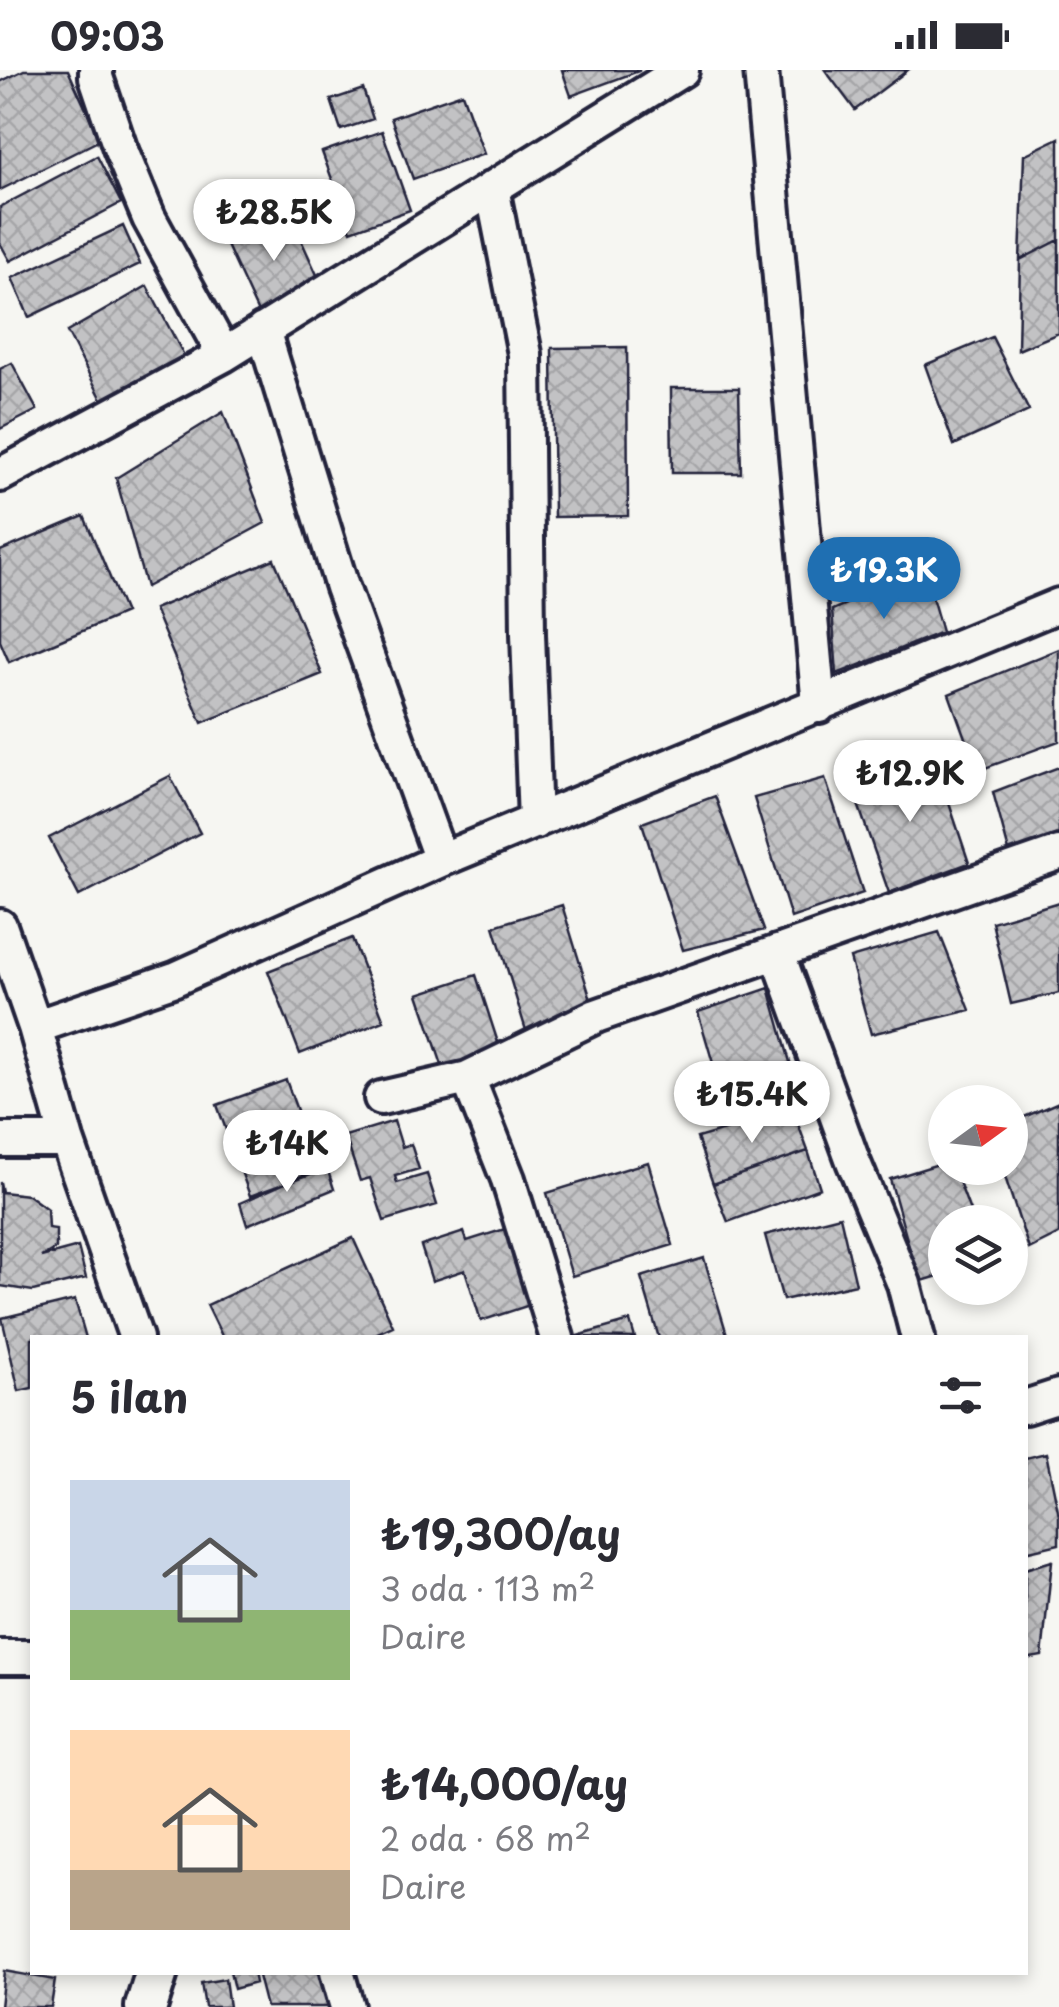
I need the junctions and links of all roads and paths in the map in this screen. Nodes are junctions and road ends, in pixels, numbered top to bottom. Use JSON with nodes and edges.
{"nodes":[{"id":1,"x":682,"y":70,"type":"edge"},
{"id":2,"x":761,"y":70,"type":"edge"},
{"id":3,"x":100,"y":72,"type":"edge"},
{"id":4,"x":492,"y":188,"type":"junction"},
{"id":5,"x":263,"y":330,"type":"junction"},
{"id":6,"x":224,"y":356,"type":"junction"},
{"id":7,"x":0,"y":475,"type":"edge"},
{"id":8,"x":1059,"y":605,"type":"edge"},
{"id":9,"x":819,"y":706,"type":"junction"},
{"id":10,"x":535,"y":822,"type":"junction"},
{"id":11,"x":1059,"y":853,"type":"edge"},
{"id":12,"x":441,"y":860,"type":"junction"},
{"id":13,"x":0,"y":926,"type":"edge"},
{"id":14,"x":777,"y":952,"type":"junction"},
{"id":15,"x":35,"y":1027,"type":"junction"},
{"id":16,"x":468,"y":1078,"type":"junction"},
{"id":17,"x":381,"y":1098,"type":"dead end"},
{"id":18,"x":0,"y":1140,"type":"edge"},
{"id":19,"x":67,"y":1140,"type":"junction"},
{"id":20,"x":135,"y":1335,"type":"edge"},
{"id":21,"x":556,"y":1335,"type":"edge"},
{"id":22,"x":917,"y":1335,"type":"edge"},
{"id":23,"x":1059,"y":1396,"type":"edge"},
{"id":24,"x":1028,"y":1407,"type":"edge"},
{"id":25,"x":30,"y":1656,"type":"edge"},
{"id":26,"x":0,"y":1657,"type":"edge"},
{"id":27,"x":156,"y":1975,"type":"edge"},
{"id":28,"x":338,"y":1975,"type":"edge"},
{"id":29,"x":146,"y":2007,"type":"edge"},
{"id":30,"x":347,"y":2007,"type":"edge"}],
"edges":[{"from":1,"to":4,"type":"street"},
{"from":2,"to":9,"type":"street"},
{"from":3,"to":6,"type":"street"},
{"from":4,"to":5,"type":"street"},
{"from":4,"to":10,"type":"street"},
{"from":5,"to":6,"type":"street"},
{"from":5,"to":12,"type":"street"},
{"from":6,"to":7,"type":"street"},
{"from":8,"to":9,"type":"street"},
{"from":9,"to":10,"type":"street"},
{"from":10,"to":12,"type":"street"},
{"from":11,"to":14,"type":"street"},
{"from":12,"to":15,"type":"street"},
{"from":13,"to":15,"type":"street"},
{"from":14,"to":16,"type":"street"},
{"from":14,"to":22,"type":"street"},
{"from":15,"to":19,"type":"street"},
{"from":16,"to":17,"type":"street"},
{"from":16,"to":21,"type":"street"},
{"from":18,"to":19,"type":"street"},
{"from":19,"to":20,"type":"street"},
{"from":23,"to":24,"type":"street"},
{"from":25,"to":26,"type":"street"},
{"from":27,"to":29,"type":"street"},
{"from":28,"to":30,"type":"street"}]}
